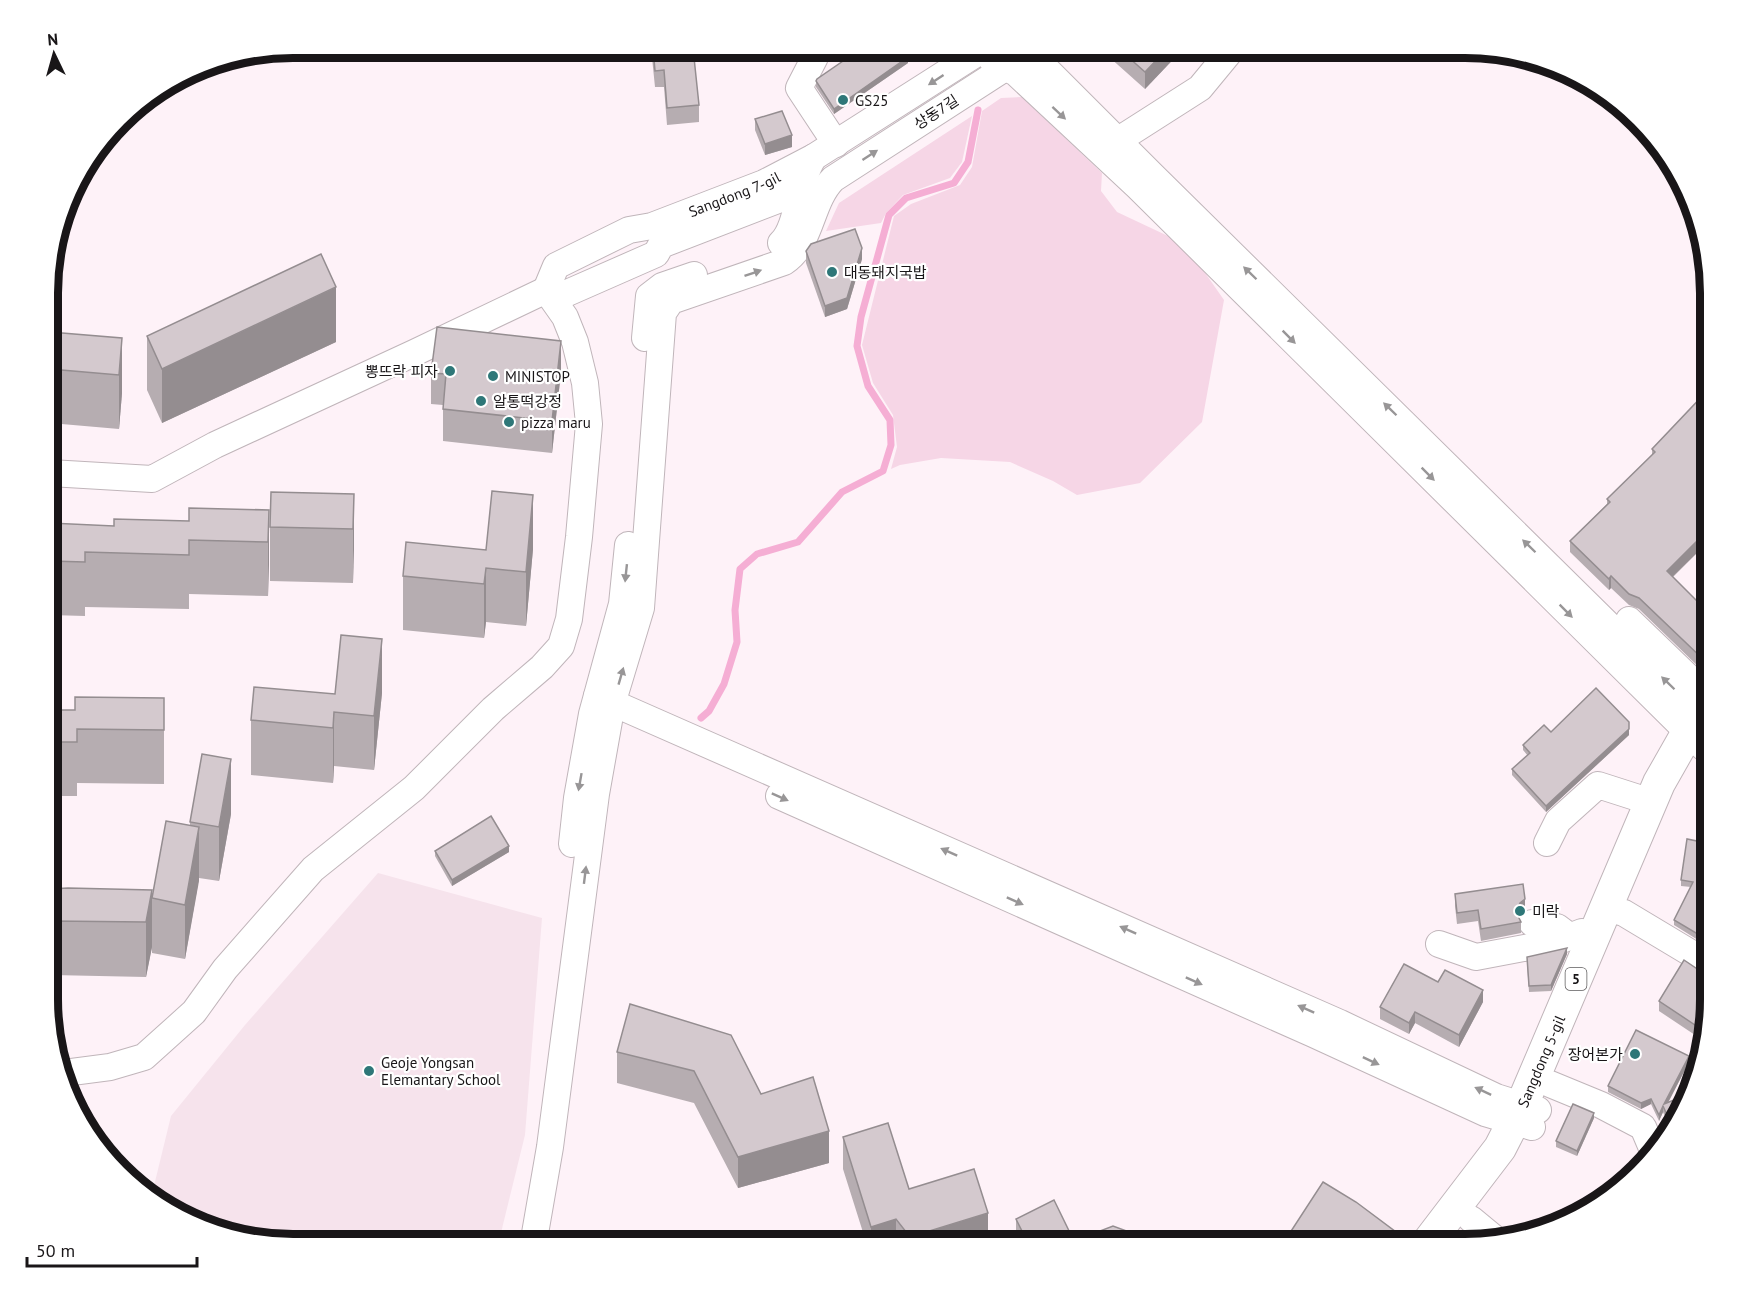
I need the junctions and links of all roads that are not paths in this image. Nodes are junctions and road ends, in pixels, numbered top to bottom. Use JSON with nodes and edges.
{"nodes":[{"id":1,"x":814,"y":58,"type":"edge"},
{"id":2,"x":967,"y":58,"type":"edge"},
{"id":3,"x":1016,"y":58,"type":"edge"},
{"id":4,"x":1021,"y":58,"type":"edge"},
{"id":5,"x":1026,"y":58,"type":"edge"},
{"id":6,"x":1225,"y":58,"type":"edge"},
{"id":7,"x":1118,"y":141,"type":"junction"},
{"id":8,"x":836,"y":144,"type":"junction"},
{"id":9,"x":814,"y":157,"type":"junction"},
{"id":10,"x":837,"y":176,"type":"junction"},
{"id":11,"x":799,"y":193,"type":"junction"},
{"id":12,"x":752,"y":212,"type":"junction"},
{"id":13,"x":656,"y":236,"type":"junction"},
{"id":14,"x":781,"y":250,"type":"junction"},
{"id":15,"x":548,"y":284,"type":"junction"},
{"id":16,"x":58,"y":472,"type":"edge"},
{"id":17,"x":1562,"y":556,"type":"dead end"},
{"id":18,"x":602,"y":709,"type":"junction"},
{"id":19,"x":1700,"y":717,"type":"edge"},
{"id":20,"x":1700,"y":718,"type":"edge"},
{"id":21,"x":1700,"y":718,"type":"edge"},
{"id":22,"x":1700,"y":728,"type":"edge"},
{"id":23,"x":1700,"y":731,"type":"edge"},
{"id":24,"x":1651,"y":802,"type":"junction"},
{"id":25,"x":1547,"y":843,"type":"dead end"},
{"id":26,"x":1616,"y":910,"type":"junction"},
{"id":27,"x":1532,"y":923,"type":"dead end"},
{"id":28,"x":1582,"y":936,"type":"junction"},
{"id":29,"x":1439,"y":944,"type":"dead end"},
{"id":30,"x":1700,"y":958,"type":"edge"},
{"id":31,"x":70,"y":1072,"type":"edge"},
{"id":32,"x":1531,"y":1110,"type":"junction"},
{"id":33,"x":1650,"y":1143,"type":"edge"},
{"id":34,"x":1483,"y":1228,"type":"edge"},
{"id":35,"x":519,"y":1234,"type":"edge"},
{"id":36,"x":535,"y":1234,"type":"edge"},
{"id":37,"x":1434,"y":1234,"type":"edge"}],
"edges":[{"from":1,"to":8,"type":"street"},
{"from":2,"to":8,"type":"street","name":"Sangdong 7-gil","one_way":true},
{"from":10,"to":3,"type":"street","name":"상동7길","one_way":true},
{"from":4,"to":21,"type":"street","one_way":true},
{"from":5,"to":7,"type":"street"},
{"from":6,"to":7,"type":"street"},
{"from":20,"to":7,"type":"street","one_way":true},
{"from":8,"to":9,"type":"street","name":"Sangdong 7-gil"},
{"from":9,"to":11,"type":"street","name":"Sangdong 7-gil"},
{"from":9,"to":13,"type":"street","name":"Sangdong 7-gil"},
{"from":10,"to":11,"type":"street","name":"상동7길"},
{"from":10,"to":14,"type":"street","name":"상동7길"},
{"from":11,"to":12,"type":"street","name":"상동7길"},
{"from":11,"to":14,"type":"street","name":"Sangdong 7-gil"},
{"from":12,"to":13,"type":"street","name":"상동7길"},
{"from":12,"to":14,"type":"street"},
{"from":13,"to":15,"type":"street"},
{"from":14,"to":18,"type":"street"},
{"from":15,"to":16,"type":"street"},
{"from":15,"to":31,"type":"street"},
{"from":17,"to":19,"type":"street"},
{"from":18,"to":32,"type":"street"},
{"from":18,"to":35,"type":"street","one_way":true},
{"from":36,"to":18,"type":"street","one_way":true},
{"from":22,"to":24,"type":"main road","name":"Sangdong 5-gil","number":"5"},
{"from":23,"to":26,"type":"main road","name":"Sangdong 5-gil","number":"5"},
{"from":24,"to":25,"type":"street"},
{"from":24,"to":26,"type":"main road","name":"Sangdong 5-gil","number":"5"},
{"from":26,"to":28,"type":"main road","name":"Sangdong 5-gil","number":"5"},
{"from":26,"to":30,"type":"street"},
{"from":26,"to":32,"type":"main road","name":"Sangdong 5-gil","number":"5"},
{"from":27,"to":28,"type":"street"},
{"from":28,"to":29,"type":"street"},
{"from":28,"to":32,"type":"main road","name":"Sangdong 5-gil","number":"5"},
{"from":32,"to":33,"type":"street"},
{"from":32,"to":34,"type":"main road","name":"Sangdong 5-gil","number":"5"},
{"from":32,"to":37,"type":"main road","name":"Sangdong 5-gil","number":"5"}]}
